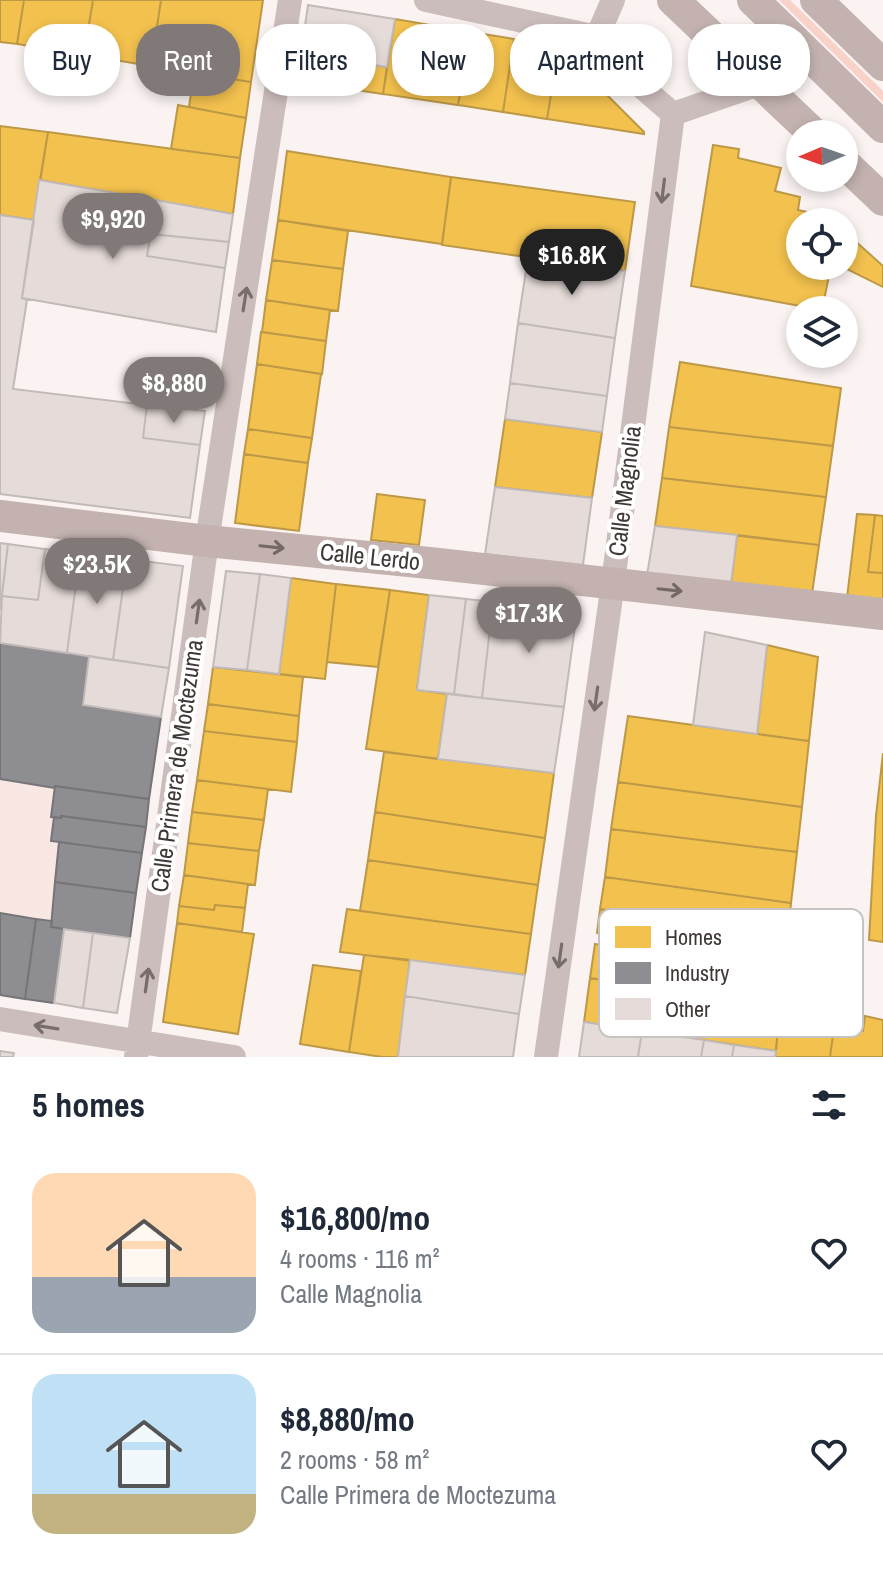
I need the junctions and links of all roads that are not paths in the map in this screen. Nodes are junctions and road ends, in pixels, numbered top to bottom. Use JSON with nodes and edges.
{"nodes":[{"id":1,"x":290,"y":0,"type":"edge"},
{"id":2,"x":426,"y":0,"type":"edge"},
{"id":3,"x":613,"y":0,"type":"edge"},
{"id":4,"x":673,"y":0,"type":"edge"},
{"id":5,"x":753,"y":0,"type":"edge"},
{"id":6,"x":816,"y":0,"type":"edge"},
{"id":7,"x":537,"y":24,"type":"edge"},
{"id":8,"x":603,"y":24,"type":"edge"},
{"id":9,"x":699,"y":24,"type":"edge"},
{"id":10,"x":883,"y":65,"type":"edge"},
{"id":11,"x":652,"y":96,"type":"edge"},
{"id":12,"x":725,"y":96,"type":"edge"},
{"id":13,"x":775,"y":96,"type":"edge"},
{"id":14,"x":673,"y":114,"type":"junction"},
{"id":15,"x":800,"y":120,"type":"edge"},
{"id":16,"x":883,"y":127,"type":"edge"},
{"id":17,"x":858,"y":176,"type":"edge"},
{"id":18,"x":883,"y":200,"type":"edge"},
{"id":19,"x":0,"y":516,"type":"edge"},
{"id":20,"x":207,"y":541,"type":"junction"},
{"id":21,"x":613,"y":583,"type":"junction"},
{"id":22,"x":883,"y":614,"type":"edge"},
{"id":23,"x":0,"y":1019,"type":"edge"},
{"id":24,"x":138,"y":1049,"type":"edge"},
{"id":25,"x":234,"y":1057,"type":"edge"},
{"id":26,"x":546,"y":1057,"type":"edge"}],
"edges":[{"from":20,"to":1,"type":"street","name":"Calle Primera de Moctezuma","one_way":true},
{"from":2,"to":7,"type":"street"},
{"from":3,"to":8,"type":"street"},
{"from":4,"to":9,"type":"street"},
{"from":5,"to":16,"type":"street"},
{"from":6,"to":10,"type":"street"},
{"from":11,"to":14,"type":"street"},
{"from":12,"to":14,"type":"street"},
{"from":13,"to":15,"type":"street"},
{"from":14,"to":21,"type":"street","name":"Calle Magnolia","one_way":true},
{"from":17,"to":18,"type":"street"},
{"from":19,"to":20,"type":"street","name":"Calle Lerdo"},
{"from":20,"to":21,"type":"street","name":"Calle Lerdo","one_way":true},
{"from":24,"to":20,"type":"street","name":"Calle Primera de Moctezuma","one_way":true},
{"from":21,"to":22,"type":"street","name":"Calle Lerdo","one_way":true},
{"from":21,"to":26,"type":"street","name":"Calle Magnolia","one_way":true},
{"from":24,"to":23,"type":"street","one_way":true},
{"from":24,"to":25,"type":"street"}]}
